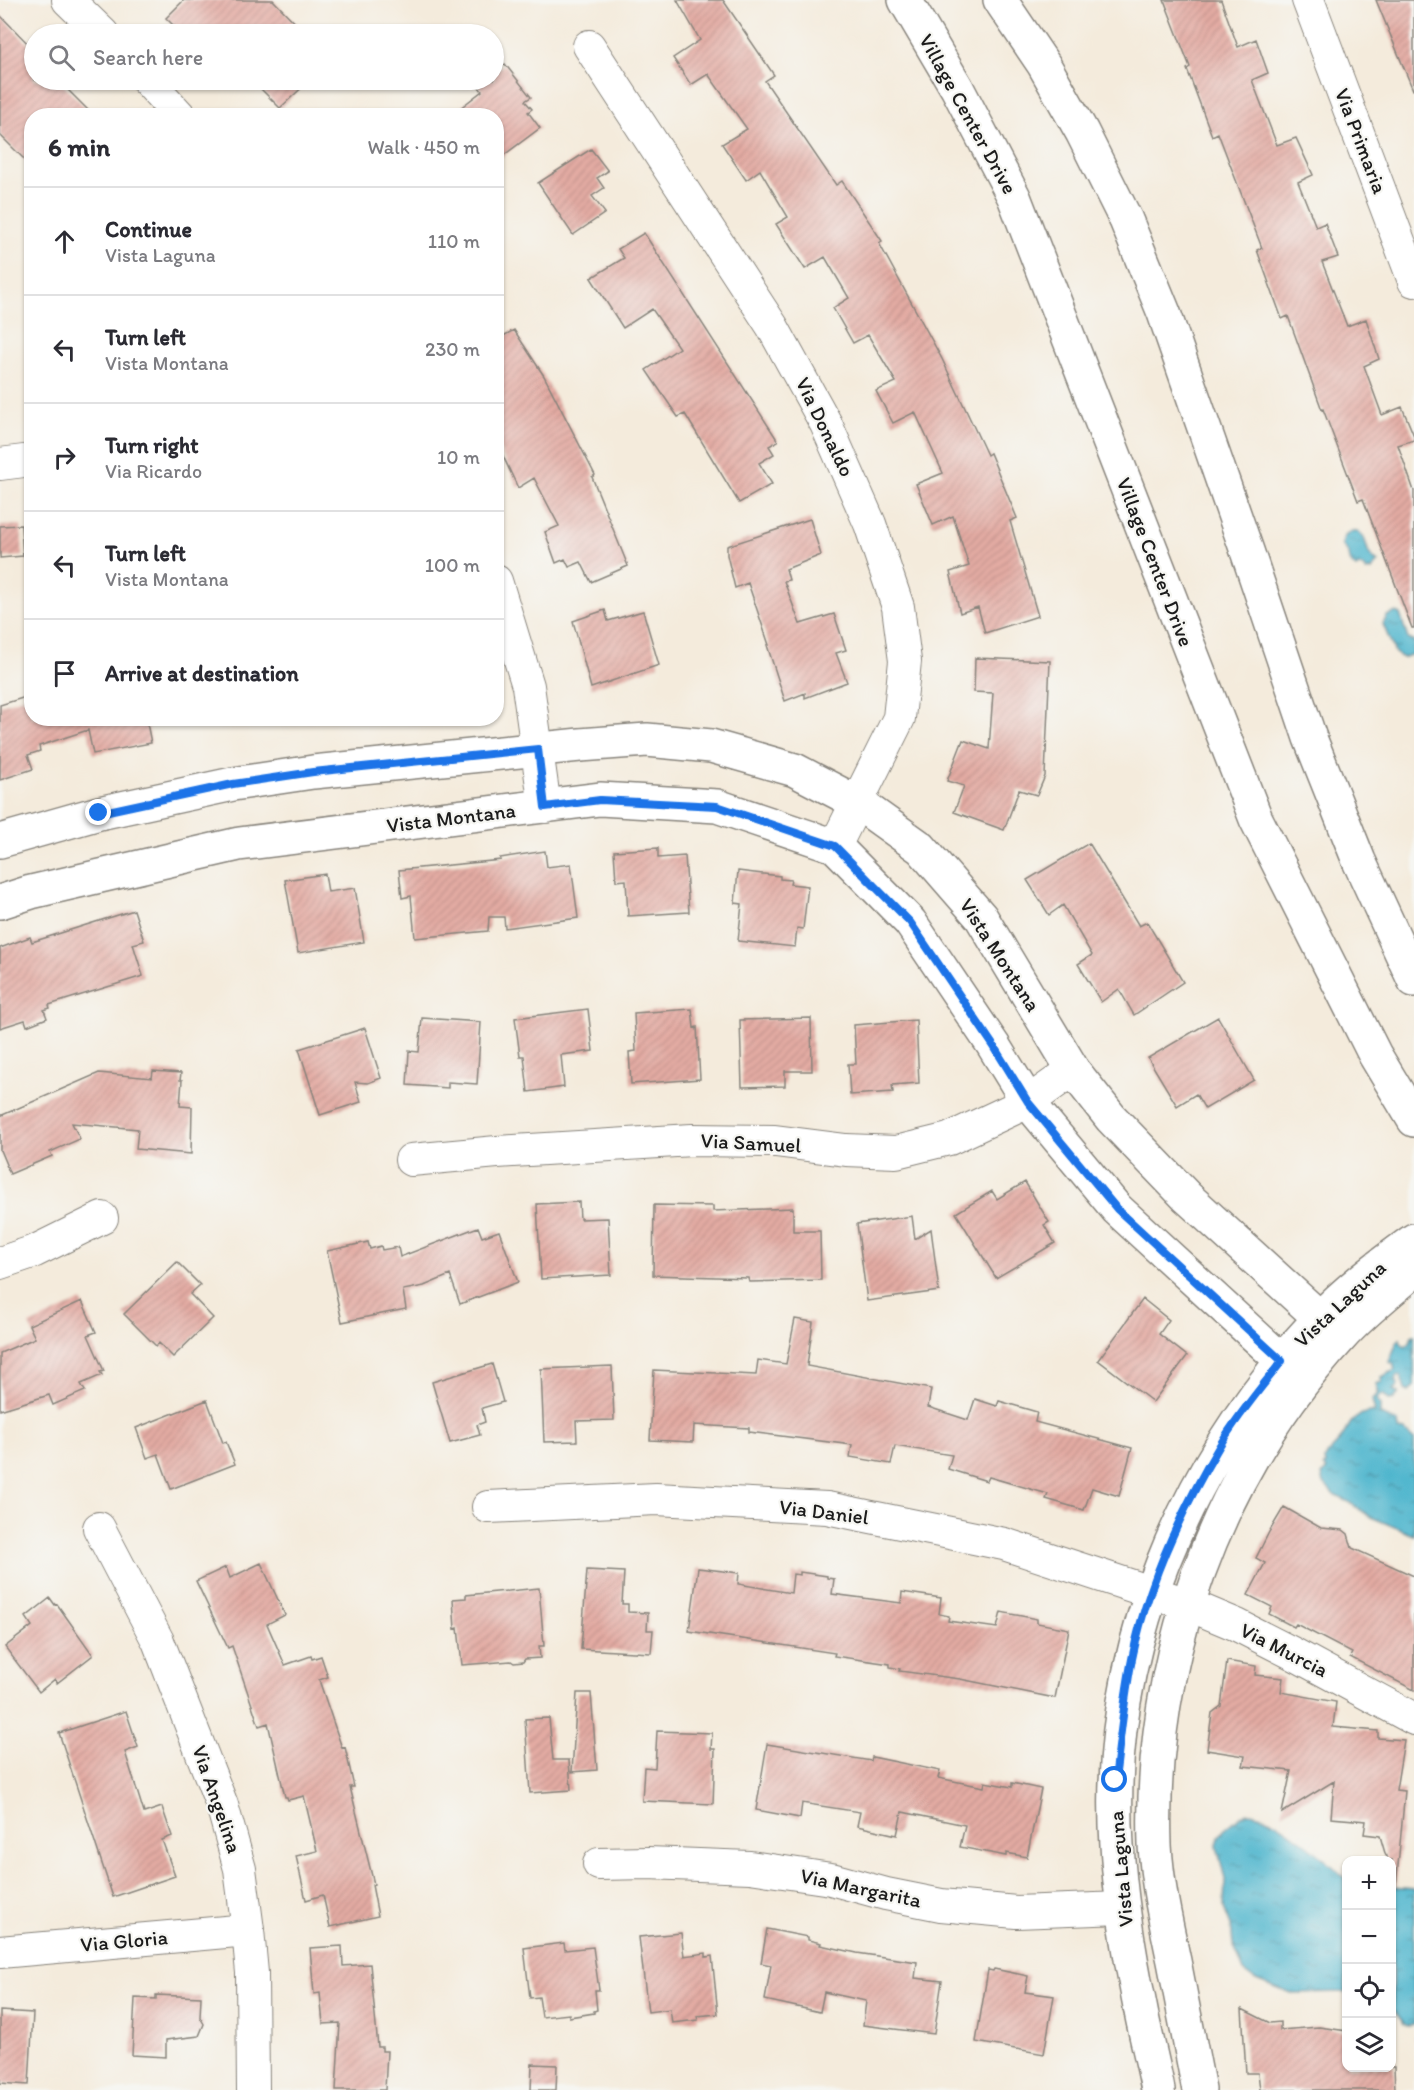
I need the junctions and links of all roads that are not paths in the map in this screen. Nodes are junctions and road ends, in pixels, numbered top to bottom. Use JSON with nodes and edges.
{"nodes":[{"id":1,"x":68,"y":0,"type":"edge"},
{"id":2,"x":904,"y":0,"type":"edge"},
{"id":3,"x":1000,"y":0,"type":"edge"},
{"id":4,"x":1308,"y":0,"type":"edge"},
{"id":5,"x":93,"y":24,"type":"edge"},
{"id":6,"x":588,"y":46,"type":"dead end"},
{"id":7,"x":156,"y":90,"type":"edge"},
{"id":8,"x":173,"y":108,"type":"edge"},
{"id":9,"x":1414,"y":281,"type":"edge"},
{"id":10,"x":24,"y":461,"type":"edge"},
{"id":11,"x":0,"y":464,"type":"edge"},
{"id":12,"x":504,"y":607,"type":"edge"},
{"id":13,"x":538,"y":749,"type":"junction"},
{"id":14,"x":858,"y":803,"type":"junction"},
{"id":15,"x":545,"y":807,"type":"junction"},
{"id":16,"x":0,"y":841,"type":"edge"},
{"id":17,"x":835,"y":846,"type":"junction"},
{"id":18,"x":0,"y":902,"type":"edge"},
{"id":19,"x":1414,"y":980,"type":"edge"},
{"id":20,"x":1073,"y":1070,"type":"junction"},
{"id":21,"x":1028,"y":1102,"type":"junction"},
{"id":22,"x":1414,"y":1120,"type":"edge"},
{"id":23,"x":411,"y":1160,"type":"dead end"},
{"id":24,"x":102,"y":1218,"type":"dead end"},
{"id":25,"x":1414,"y":1240,"type":"edge"},
{"id":26,"x":0,"y":1263,"type":"edge"},
{"id":27,"x":1414,"y":1271,"type":"edge"},
{"id":28,"x":1330,"y":1327,"type":"junction"},
{"id":29,"x":1293,"y":1371,"type":"junction"},
{"id":30,"x":488,"y":1507,"type":"dead end"},
{"id":31,"x":99,"y":1528,"type":"dead end"},
{"id":32,"x":1151,"y":1590,"type":"junction"},
{"id":33,"x":1187,"y":1604,"type":"junction"},
{"id":34,"x":1414,"y":1719,"type":"edge"},
{"id":35,"x":599,"y":1864,"type":"dead end"},
{"id":36,"x":1162,"y":1903,"type":"junction"},
{"id":37,"x":1122,"y":1908,"type":"junction"},
{"id":38,"x":248,"y":1930,"type":"junction"},
{"id":39,"x":0,"y":1952,"type":"edge"},
{"id":40,"x":254,"y":2090,"type":"edge"},
{"id":41,"x":1158,"y":2090,"type":"edge"},
{"id":42,"x":1198,"y":2090,"type":"edge"}],
"edges":[{"from":1,"to":5,"type":"street"},
{"from":2,"to":22,"type":"street","name":"Village Center Drive"},
{"from":3,"to":19,"type":"street"},
{"from":4,"to":9,"type":"street","name":"Via Primaria"},
{"from":6,"to":14,"type":"street","name":"Via Donaldo"},
{"from":7,"to":8,"type":"street"},
{"from":10,"to":11,"type":"street"},
{"from":12,"to":13,"type":"street"},
{"from":13,"to":14,"type":"street","name":"Vista Montana"},
{"from":13,"to":15,"type":"street"},
{"from":13,"to":16,"type":"street","name":"Vista Montana"},
{"from":14,"to":17,"type":"street","name":"Via Donaldo"},
{"from":14,"to":20,"type":"street","name":"Vista Montana"},
{"from":15,"to":17,"type":"street","name":"Vista Montana"},
{"from":15,"to":18,"type":"street","name":"Vista Montana"},
{"from":17,"to":21,"type":"street","name":"Vista Montana"},
{"from":20,"to":21,"type":"street","name":"Via Samuel"},
{"from":20,"to":28,"type":"street","name":"Vista Montana"},
{"from":21,"to":23,"type":"street","name":"Via Samuel"},
{"from":21,"to":29,"type":"street","name":"Vista Montana"},
{"from":24,"to":26,"type":"street"},
{"from":25,"to":28,"type":"street","name":"Vista Laguna"},
{"from":27,"to":28,"type":"street","name":"Vista Laguna"},
{"from":28,"to":29,"type":"street","name":"Vista Laguna"},
{"from":29,"to":32,"type":"street","name":"Vista Laguna"},
{"from":29,"to":33,"type":"street","name":"Vista Laguna"},
{"from":30,"to":32,"type":"street","name":"Via Daniel"},
{"from":31,"to":38,"type":"street","name":"Via Angelina"},
{"from":32,"to":33,"type":"street","name":"Via Murcia"},
{"from":32,"to":37,"type":"street","name":"Vista Laguna"},
{"from":33,"to":34,"type":"street","name":"Via Murcia"},
{"from":33,"to":36,"type":"street","name":"Vista Laguna"},
{"from":35,"to":37,"type":"street","name":"Via Margarita"},
{"from":36,"to":37,"type":"street"},
{"from":36,"to":42,"type":"street","name":"Vista Laguna"},
{"from":37,"to":41,"type":"street","name":"Vista Laguna"},
{"from":38,"to":39,"type":"street","name":"Via Gloria"},
{"from":38,"to":40,"type":"street","name":"Via Angelina"}]}
